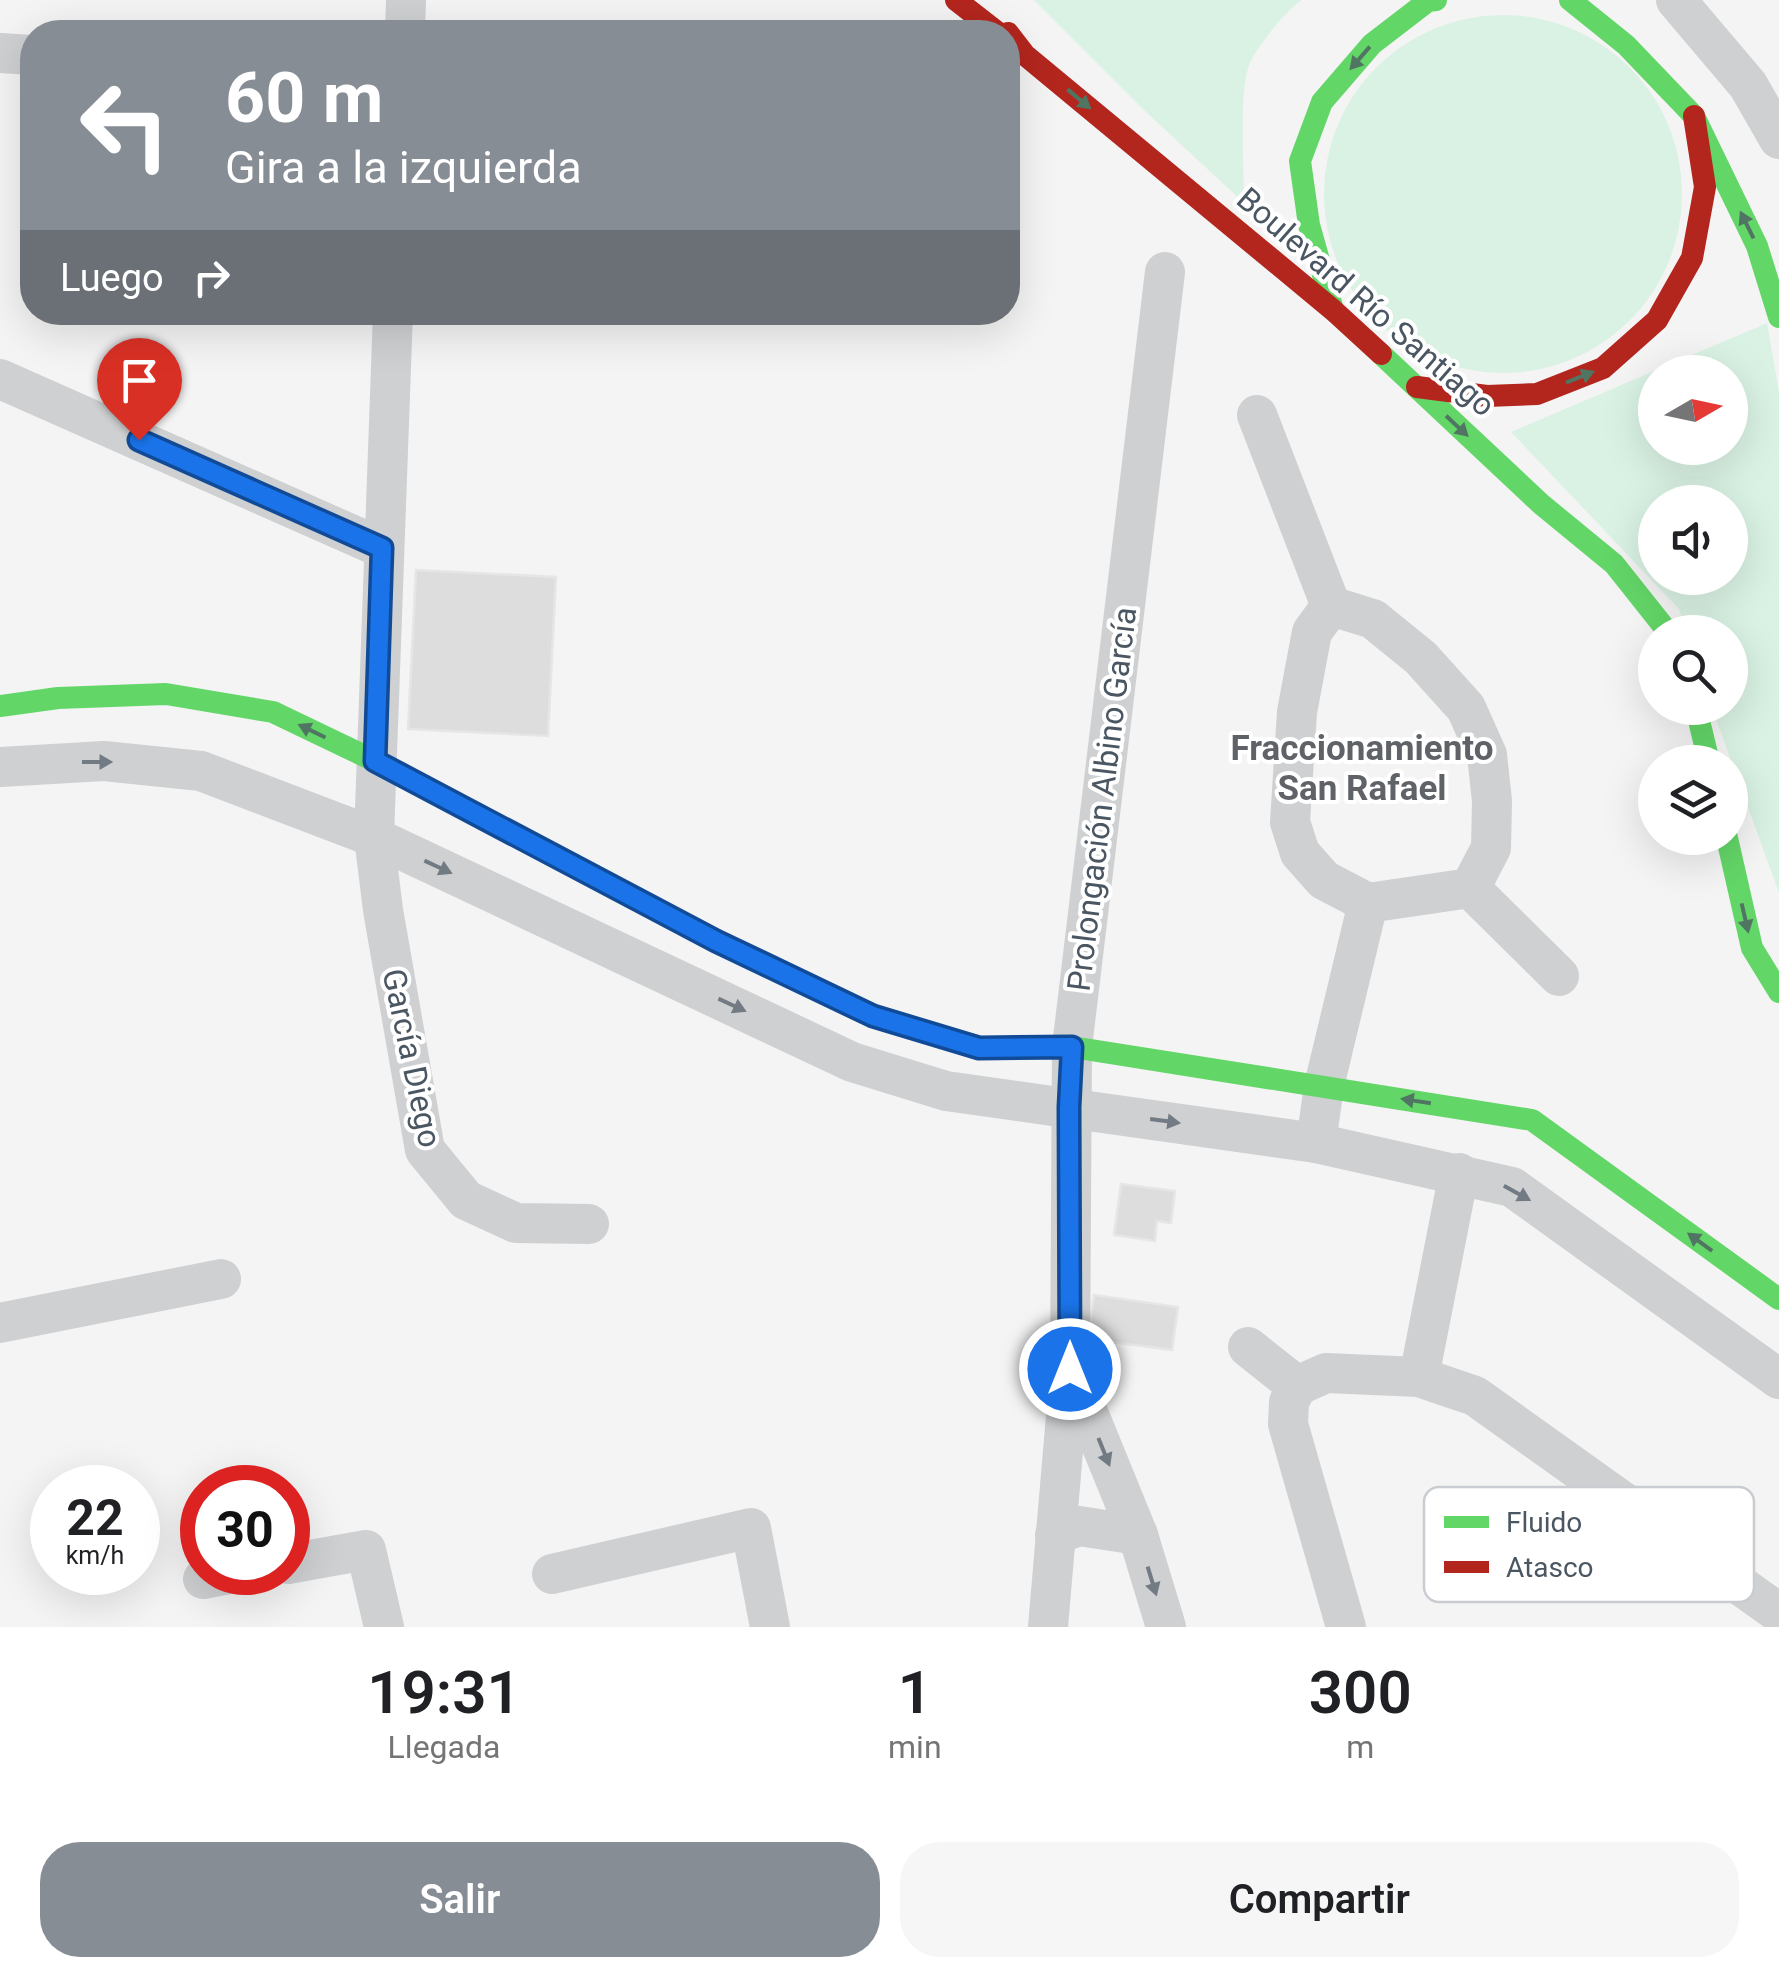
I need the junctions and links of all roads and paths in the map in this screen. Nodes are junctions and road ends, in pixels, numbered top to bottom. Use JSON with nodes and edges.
{"nodes":[{"id":1,"x":956,"y":0,"type":"edge"},
{"id":2,"x":980,"y":0,"type":"edge"},
{"id":3,"x":1436,"y":0,"type":"edge"},
{"id":4,"x":1570,"y":0,"type":"edge"},
{"id":5,"x":1676,"y":0,"type":"edge"},
{"id":6,"x":982,"y":20,"type":"edge"},
{"id":7,"x":996,"y":20,"type":"edge"},
{"id":8,"x":1020,"y":51,"type":"edge"},
{"id":9,"x":1694,"y":116,"type":"junction"},
{"id":10,"x":1779,"y":139,"type":"edge"},
{"id":11,"x":1166,"y":272,"type":"dead end"},
{"id":12,"x":1334,"y":310,"type":"junction"},
{"id":13,"x":1779,"y":317,"type":"edge"},
{"id":14,"x":391,"y":325,"type":"edge"},
{"id":15,"x":0,"y":379,"type":"edge"},
{"id":16,"x":1417,"y":387,"type":"junction"},
{"id":17,"x":1257,"y":416,"type":"dead end"},
{"id":18,"x":382,"y":548,"type":"junction"},
{"id":19,"x":1332,"y":606,"type":"junction"},
{"id":20,"x":1657,"y":615,"type":"edge"},
{"id":21,"x":0,"y":706,"type":"edge"},
{"id":22,"x":375,"y":761,"type":"junction"},
{"id":23,"x":0,"y":767,"type":"edge"},
{"id":24,"x":374,"y":837,"type":"junction"},
{"id":25,"x":1730,"y":855,"type":"edge"},
{"id":26,"x":1470,"y":888,"type":"junction"},
{"id":27,"x":1368,"y":903,"type":"junction"},
{"id":28,"x":1560,"y":976,"type":"dead end"},
{"id":29,"x":1779,"y":992,"type":"edge"},
{"id":30,"x":1072,"y":1047,"type":"junction"},
{"id":31,"x":1324,"y":1086,"type":"junction"},
{"id":32,"x":1069,"y":1107,"type":"junction"},
{"id":33,"x":1316,"y":1143,"type":"junction"},
{"id":34,"x":1459,"y":1173,"type":"junction"},
{"id":35,"x":590,"y":1224,"type":"dead end"},
{"id":36,"x":221,"y":1279,"type":"dead end"},
{"id":37,"x":1779,"y":1299,"type":"edge"},
{"id":38,"x":0,"y":1322,"type":"edge"},
{"id":39,"x":1248,"y":1347,"type":"dead end"},
{"id":40,"x":1070,"y":1369,"type":"junction"},
{"id":41,"x":1418,"y":1377,"type":"junction"},
{"id":42,"x":1779,"y":1379,"type":"edge"},
{"id":43,"x":1297,"y":1386,"type":"junction"},
{"id":44,"x":1602,"y":1487,"type":"edge"},
{"id":45,"x":1138,"y":1535,"type":"junction"},
{"id":46,"x":1055,"y":1536,"type":"junction"},
{"id":47,"x":310,"y":1560,"type":"edge"},
{"id":48,"x":552,"y":1574,"type":"dead end"},
{"id":49,"x":1754,"y":1595,"type":"edge"},
{"id":50,"x":1779,"y":1613,"type":"edge"},
{"id":51,"x":384,"y":1627,"type":"edge"},
{"id":52,"x":770,"y":1627,"type":"edge"},
{"id":53,"x":1048,"y":1627,"type":"edge"},
{"id":54,"x":1166,"y":1627,"type":"edge"},
{"id":55,"x":1346,"y":1627,"type":"edge"}],
"edges":[{"from":1,"to":6,"type":"main road"},
{"from":2,"to":7,"type":"main road","name":"Boulevard Río Santiago"},
{"from":3,"to":12,"type":"main road","one_way":true},
{"from":4,"to":9,"type":"main road"},
{"from":5,"to":10,"type":"street"},
{"from":8,"to":12,"type":"main road","name":"Boulevard Río Santiago","one_way":true},
{"from":13,"to":9,"type":"main road","one_way":true},
{"from":16,"to":9,"type":"main road","one_way":true},
{"from":11,"to":30,"type":"street","name":"Prolongación Albino García"},
{"from":12,"to":16,"type":"main road","name":"Boulevard Río Santiago"},
{"from":14,"to":18,"type":"street","name":"García Diego"},
{"from":15,"to":18,"type":"street"},
{"from":16,"to":20,"type":"main road","name":"Boulevard Río Santiago","one_way":true},
{"from":17,"to":19,"type":"street"},
{"from":18,"to":22,"type":"street","name":"García Diego"},
{"from":19,"to":26,"type":"street"},
{"from":19,"to":27,"type":"street"},
{"from":22,"to":21,"type":"main road","one_way":true},
{"from":22,"to":24,"type":"street","name":"García Diego"},
{"from":22,"to":30,"type":"main road"},
{"from":23,"to":24,"type":"street","one_way":true},
{"from":24,"to":32,"type":"street","one_way":true},
{"from":24,"to":35,"type":"street","name":"García Diego"},
{"from":25,"to":29,"type":"main road","one_way":true},
{"from":26,"to":27,"type":"street"},
{"from":26,"to":28,"type":"street"},
{"from":27,"to":31,"type":"street"},
{"from":30,"to":31,"type":"main road"},
{"from":30,"to":32,"type":"street","name":"Prolongación Albino García"},
{"from":31,"to":33,"type":"street"},
{"from":37,"to":31,"type":"main road","one_way":true},
{"from":32,"to":33,"type":"street","one_way":true},
{"from":32,"to":40,"type":"street","name":"Prolongación Albino García"},
{"from":33,"to":34,"type":"street"},
{"from":34,"to":41,"type":"street"},
{"from":34,"to":42,"type":"street","one_way":true},
{"from":36,"to":38,"type":"street"},
{"from":39,"to":43,"type":"street"},
{"from":40,"to":45,"type":"street","one_way":true},
{"from":40,"to":46,"type":"street","name":"Prolongación Albino García"},
{"from":41,"to":43,"type":"street"},
{"from":41,"to":44,"type":"street"},
{"from":43,"to":55,"type":"street"},
{"from":45,"to":46,"type":"street"},
{"from":45,"to":54,"type":"street","one_way":true},
{"from":46,"to":53,"type":"street","name":"Prolongación Albino García"},
{"from":47,"to":51,"type":"street"},
{"from":48,"to":52,"type":"street"},
{"from":49,"to":50,"type":"street"}]}
